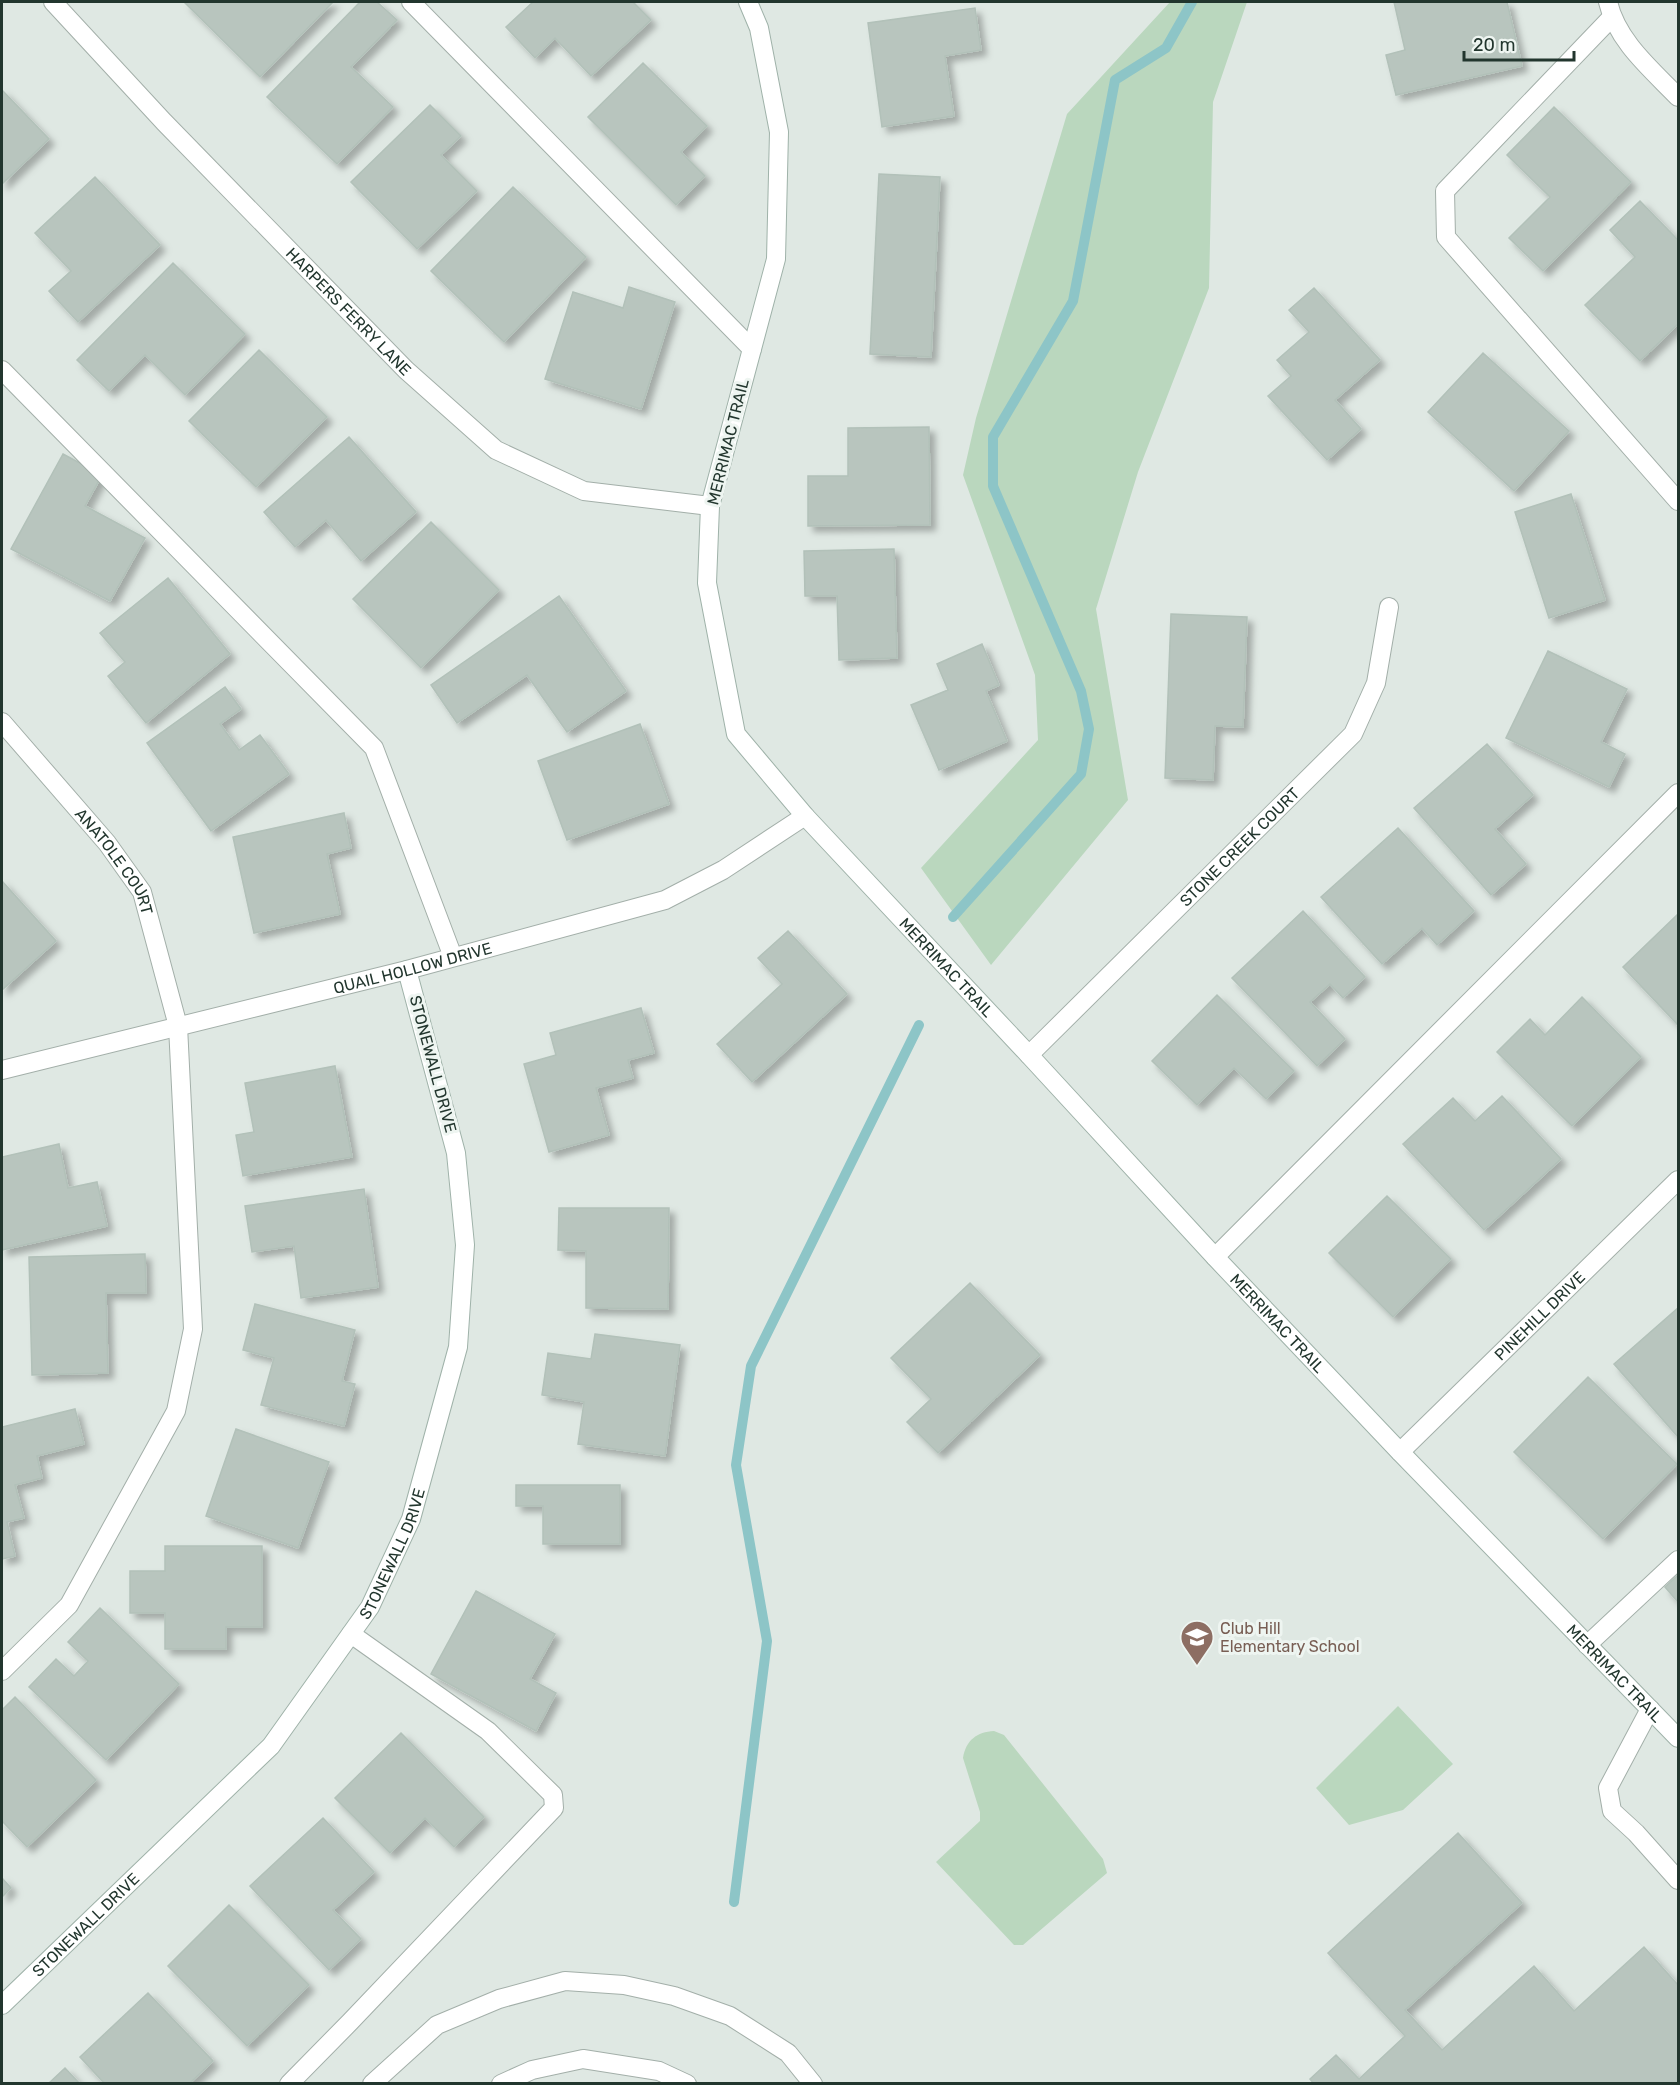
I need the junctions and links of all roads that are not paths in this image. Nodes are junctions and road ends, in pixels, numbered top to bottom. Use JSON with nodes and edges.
{"nodes":[{"id":1,"x":53,"y":2,"type":"edge"},
{"id":2,"x":411,"y":2,"type":"edge"},
{"id":3,"x":748,"y":2,"type":"edge"},
{"id":4,"x":1610,"y":10,"type":"edge"},
{"id":5,"x":1678,"y":97,"type":"edge"},
{"id":6,"x":752,"y":349,"type":"junction"},
{"id":7,"x":2,"y":370,"type":"edge"},
{"id":8,"x":1678,"y":501,"type":"edge"},
{"id":9,"x":710,"y":506,"type":"junction"},
{"id":10,"x":1389,"y":607,"type":"dead end"},
{"id":11,"x":2,"y":722,"type":"edge"},
{"id":12,"x":1678,"y":793,"type":"edge"},
{"id":13,"x":805,"y":816,"type":"junction"},
{"id":14,"x":453,"y":957,"type":"junction"},
{"id":15,"x":407,"y":970,"type":"junction"},
{"id":16,"x":178,"y":1026,"type":"junction"},
{"id":17,"x":1029,"y":1055,"type":"junction"},
{"id":18,"x":2,"y":1070,"type":"edge"},
{"id":19,"x":1678,"y":1180,"type":"edge"},
{"id":20,"x":1215,"y":1257,"type":"junction"},
{"id":21,"x":1400,"y":1452,"type":"junction"},
{"id":22,"x":1678,"y":1560,"type":"edge"},
{"id":23,"x":351,"y":1634,"type":"junction"},
{"id":24,"x":1587,"y":1644,"type":"junction"},
{"id":25,"x":2,"y":1671,"type":"edge"},
{"id":26,"x":1650,"y":1709,"type":"junction"},
{"id":27,"x":1678,"y":1738,"type":"edge"},
{"id":28,"x":1678,"y":1880,"type":"edge"},
{"id":29,"x":2,"y":2005,"type":"edge"},
{"id":30,"x":289,"y":2084,"type":"edge"},
{"id":31,"x":372,"y":2084,"type":"edge"},
{"id":32,"x":501,"y":2084,"type":"edge"},
{"id":33,"x":687,"y":2084,"type":"edge"},
{"id":34,"x":813,"y":2084,"type":"edge"}],
"edges":[{"from":1,"to":9,"type":"street","name":"HARPERS FERRY LANE"},
{"from":2,"to":6,"type":"street"},
{"from":3,"to":6,"type":"street","name":"MERRIMAC TRAIL"},
{"from":4,"to":5,"type":"street"},
{"from":4,"to":8,"type":"street"},
{"from":6,"to":9,"type":"street","name":"MERRIMAC TRAIL"},
{"from":7,"to":14,"type":"street"},
{"from":9,"to":13,"type":"street","name":"MERRIMAC TRAIL"},
{"from":10,"to":17,"type":"street","name":"STONE CREEK COURT"},
{"from":11,"to":16,"type":"street","name":"ANATOLE COURT"},
{"from":12,"to":20,"type":"street"},
{"from":13,"to":14,"type":"street","name":"QUAIL HOLLOW DRIVE"},
{"from":13,"to":17,"type":"street","name":"MERRIMAC TRAIL"},
{"from":14,"to":15,"type":"street","name":"QUAIL HOLLOW DRIVE"},
{"from":15,"to":16,"type":"street","name":"QUAIL HOLLOW DRIVE"},
{"from":15,"to":23,"type":"street","name":"STONEWALL DRIVE"},
{"from":16,"to":18,"type":"street","name":"QUAIL HOLLOW DRIVE"},
{"from":16,"to":25,"type":"street","name":"ANATOLE COURT"},
{"from":17,"to":20,"type":"street","name":"MERRIMAC TRAIL"},
{"from":19,"to":21,"type":"street","name":"PINEHILL DRIVE"},
{"from":20,"to":21,"type":"street","name":"MERRIMAC TRAIL"},
{"from":21,"to":24,"type":"street","name":"MERRIMAC TRAIL"},
{"from":22,"to":24,"type":"street"},
{"from":23,"to":29,"type":"street","name":"STONEWALL DRIVE"},
{"from":23,"to":30,"type":"street"},
{"from":24,"to":26,"type":"street","name":"MERRIMAC TRAIL"},
{"from":26,"to":27,"type":"street","name":"MERRIMAC TRAIL"},
{"from":26,"to":28,"type":"street"},
{"from":31,"to":34,"type":"street"},
{"from":32,"to":33,"type":"street"}]}
